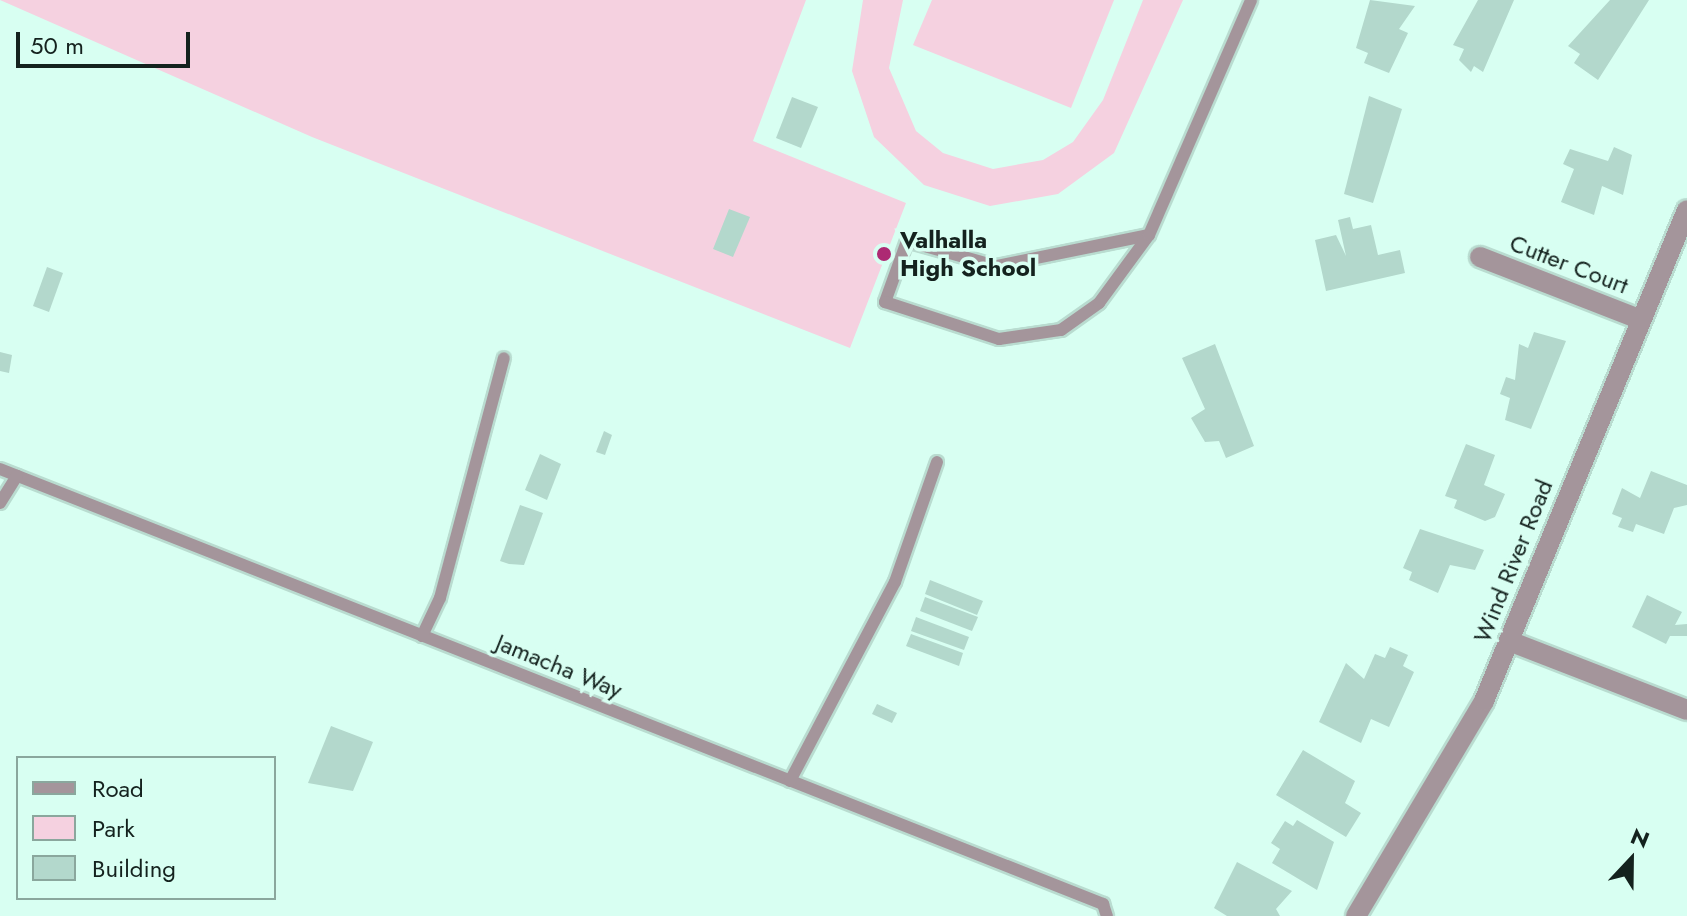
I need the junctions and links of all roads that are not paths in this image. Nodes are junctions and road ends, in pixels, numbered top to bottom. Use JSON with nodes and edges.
{"nodes":[{"id":1,"x":1251,"y":0,"type":"edge"},
{"id":2,"x":1687,"y":210,"type":"edge"},
{"id":3,"x":1149,"y":235,"type":"junction"},
{"id":4,"x":1480,"y":257,"type":"dead end"},
{"id":5,"x":1639,"y":319,"type":"junction"},
{"id":6,"x":504,"y":358,"type":"dead end"},
{"id":7,"x":937,"y":462,"type":"dead end"},
{"id":8,"x":0,"y":469,"type":"edge"},
{"id":9,"x":17,"y":476,"type":"junction"},
{"id":10,"x":0,"y":503,"type":"edge"},
{"id":11,"x":422,"y":636,"type":"junction"},
{"id":12,"x":1509,"y":641,"type":"junction"},
{"id":13,"x":1687,"y":710,"type":"edge"},
{"id":14,"x":790,"y":781,"type":"junction"},
{"id":15,"x":1105,"y":910,"type":"edge"},
{"id":16,"x":1359,"y":915,"type":"edge"}],
"edges":[{"from":1,"to":3,"type":"lane"},
{"from":2,"to":5,"type":"street","name":"Wind River Road"},
{"from":3,"to":3,"type":"lane"},
{"from":4,"to":5,"type":"street","name":"Cutter Court"},
{"from":5,"to":12,"type":"street","name":"Wind River Road"},
{"from":6,"to":11,"type":"lane"},
{"from":7,"to":14,"type":"lane"},
{"from":8,"to":9,"type":"lane","name":"Jamacha Way"},
{"from":9,"to":10,"type":"lane"},
{"from":9,"to":11,"type":"lane","name":"Jamacha Way"},
{"from":11,"to":14,"type":"lane","name":"Jamacha Way"},
{"from":12,"to":13,"type":"street"},
{"from":12,"to":16,"type":"street","name":"Wind River Road"},
{"from":14,"to":15,"type":"lane","name":"Jamacha Way"}]}
